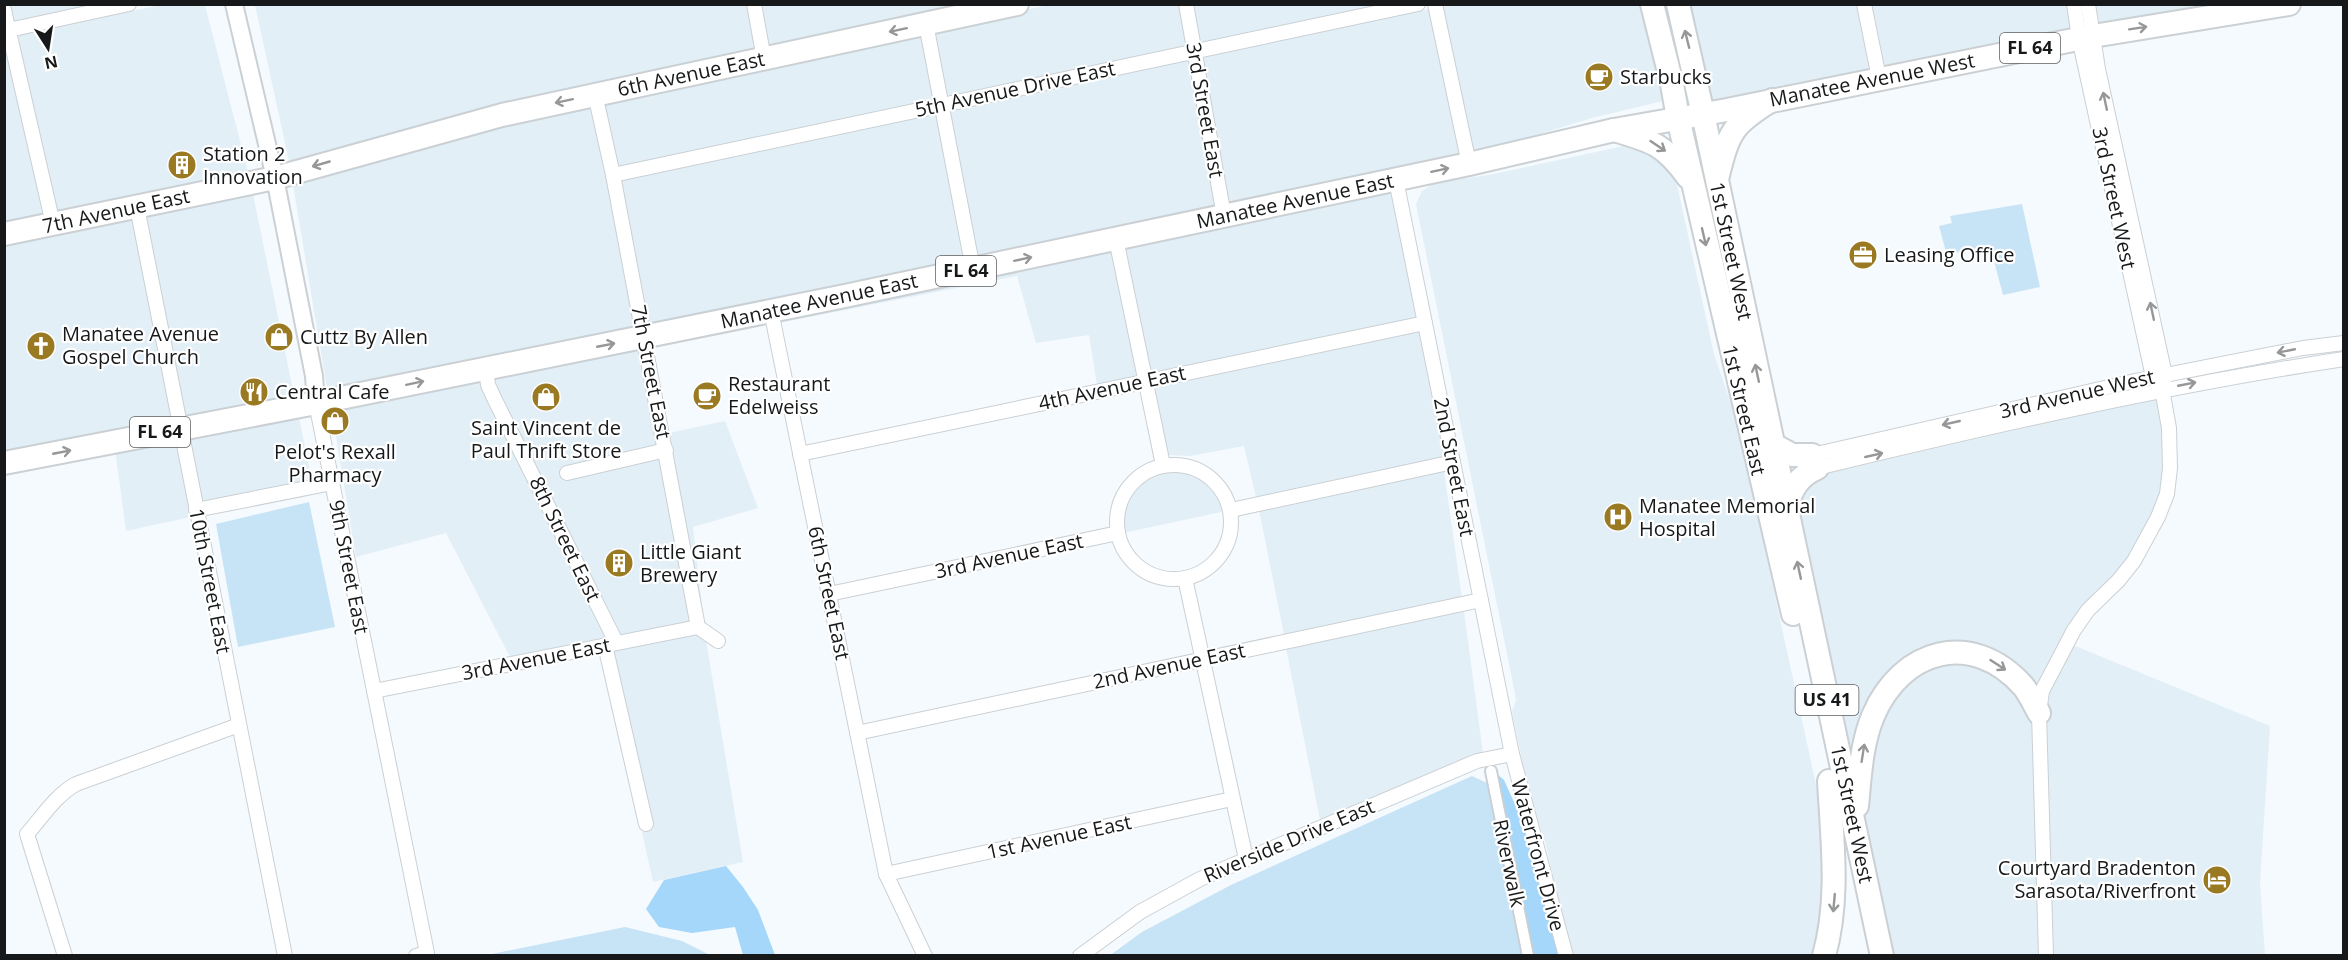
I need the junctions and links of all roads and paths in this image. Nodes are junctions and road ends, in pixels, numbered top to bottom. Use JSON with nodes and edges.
{"nodes":[{"id":1,"x":129,"y":4,"type":"edge"},
{"id":2,"x":234,"y":4,"type":"edge"},
{"id":3,"x":754,"y":4,"type":"edge"},
{"id":4,"x":1017,"y":4,"type":"edge"},
{"id":5,"x":1186,"y":4,"type":"edge"},
{"id":6,"x":1418,"y":4,"type":"edge"},
{"id":7,"x":1435,"y":4,"type":"edge"},
{"id":8,"x":1652,"y":4,"type":"edge"},
{"id":9,"x":1678,"y":4,"type":"edge"},
{"id":10,"x":1864,"y":4,"type":"edge"},
{"id":11,"x":2074,"y":4,"type":"edge"},
{"id":12,"x":2088,"y":4,"type":"edge"},
{"id":13,"x":2289,"y":4,"type":"edge"},
{"id":14,"x":981,"y":8,"type":"edge"},
{"id":15,"x":4,"y":9,"type":"edge"},
{"id":16,"x":926,"y":24,"type":"junction"},
{"id":17,"x":7,"y":31,"type":"edge"},
{"id":18,"x":2086,"y":37,"type":"junction"},
{"id":19,"x":1195,"y":51,"type":"junction"},
{"id":20,"x":764,"y":59,"type":"junction"},
{"id":21,"x":1879,"y":78,"type":"junction"},
{"id":22,"x":595,"y":94,"type":"junction"},
{"id":23,"x":1772,"y":100,"type":"junction"},
{"id":24,"x":941,"y":104,"type":"junction"},
{"id":25,"x":1703,"y":114,"type":"junction"},
{"id":26,"x":1678,"y":118,"type":"junction"},
{"id":27,"x":1614,"y":130,"type":"junction"},
{"id":28,"x":367,"y":151,"type":"joint"},
{"id":29,"x":1469,"y":164,"type":"junction"},
{"id":30,"x":613,"y":175,"type":"junction"},
{"id":31,"x":275,"y":177,"type":"junction"},
{"id":32,"x":1716,"y":179,"type":"junction"},
{"id":33,"x":1396,"y":180,"type":"junction"},
{"id":34,"x":1691,"y":180,"type":"junction"},
{"id":35,"x":136,"y":207,"type":"junction"},
{"id":36,"x":1224,"y":216,"type":"junction"},
{"id":37,"x":53,"y":224,"type":"junction"},
{"id":38,"x":4,"y":234,"type":"edge"},
{"id":39,"x":1116,"y":239,"type":"junction"},
{"id":40,"x":973,"y":269,"type":"junction"},
{"id":41,"x":771,"y":311,"type":"junction"},
{"id":42,"x":1425,"y":323,"type":"junction"},
{"id":43,"x":644,"y":337,"type":"junction"},
{"id":44,"x":2343,"y":343,"type":"edge"},
{"id":45,"x":2323,"y":346,"type":"junction"},
{"id":46,"x":2343,"y":359,"type":"edge"},
{"id":47,"x":2326,"y":361,"type":"junction"},
{"id":48,"x":486,"y":369,"type":"junction"},
{"id":49,"x":2159,"y":376,"type":"junction"},
{"id":50,"x":1146,"y":381,"type":"junction"},
{"id":51,"x":2162,"y":389,"type":"junction"},
{"id":52,"x":316,"y":403,"type":"junction"},
{"id":53,"x":1983,"y":415,"type":"junction"},
{"id":54,"x":180,"y":428,"type":"junction"},
{"id":55,"x":1989,"y":429,"type":"junction"},
{"id":56,"x":1772,"y":444,"type":"junction"},
{"id":57,"x":666,"y":450,"type":"junction"},
{"id":58,"x":800,"y":454,"type":"junction"},
{"id":59,"x":1815,"y":461,"type":"junction"},
{"id":60,"x":1453,"y":462,"type":"junction"},
{"id":61,"x":4,"y":463,"type":"edge"},
{"id":62,"x":1163,"y":465,"type":"junction"},
{"id":63,"x":567,"y":473,"type":"dead end"},
{"id":64,"x":332,"y":483,"type":"junction"},
{"id":65,"x":1786,"y":509,"type":"junction"},
{"id":66,"x":196,"y":510,"type":"junction"},
{"id":67,"x":1231,"y":510,"type":"junction"},
{"id":68,"x":1118,"y":533,"type":"junction"},
{"id":69,"x":1185,"y":578,"type":"junction"},
{"id":70,"x":829,"y":594,"type":"junction"},
{"id":71,"x":1481,"y":600,"type":"junction"},
{"id":72,"x":698,"y":627,"type":"junction"},
{"id":73,"x":718,"y":641,"type":"dead end"},
{"id":74,"x":611,"y":644,"type":"junction"},
{"id":75,"x":1203,"y":659,"type":"junction"},
{"id":76,"x":374,"y":691,"type":"junction"},
{"id":77,"x":2039,"y":713,"type":"junction"},
{"id":78,"x":239,"y":725,"type":"junction"},
{"id":79,"x":857,"y":733,"type":"junction"},
{"id":80,"x":1512,"y":754,"type":"junction"},
{"id":81,"x":1491,"y":771,"type":"dead end"},
{"id":82,"x":1829,"y":781,"type":"junction"},
{"id":83,"x":1232,"y":799,"type":"junction"},
{"id":84,"x":645,"y":824,"type":"dead end"},
{"id":85,"x":1856,"y":832,"type":"junction"},
{"id":86,"x":1246,"y":859,"type":"junction"},
{"id":87,"x":886,"y":874,"type":"junction"},
{"id":88,"x":421,"y":954,"type":"edge"},
{"id":89,"x":65,"y":956,"type":"edge"},
{"id":90,"x":285,"y":956,"type":"edge"},
{"id":91,"x":925,"y":956,"type":"edge"},
{"id":92,"x":1080,"y":956,"type":"edge"},
{"id":93,"x":1528,"y":956,"type":"edge"},
{"id":94,"x":1566,"y":956,"type":"edge"},
{"id":95,"x":1824,"y":956,"type":"edge"},
{"id":96,"x":1866,"y":956,"type":"edge"},
{"id":97,"x":1882,"y":956,"type":"edge"},
{"id":98,"x":2046,"y":956,"type":"edge"}],
"edges":[{"from":1,"to":17,"type":"street"},
{"from":2,"to":31,"type":"street","name":"9th Street East"},
{"from":3,"to":20,"type":"street"},
{"from":4,"to":14,"type":"main road","name":"6th Avenue East"},
{"from":5,"to":19,"type":"street","name":"3rd Street East"},
{"from":6,"to":19,"type":"street","name":"5th Avenue Drive East"},
{"from":7,"to":29,"type":"street"},
{"from":8,"to":26,"type":"main road","name":"1st Street East","number":"US 41"},
{"from":25,"to":9,"type":"main road","name":"1st Street West","number":"US 41","one_way":true},
{"from":10,"to":21,"type":"street"},
{"from":11,"to":18,"type":"street","name":"3rd Street West"},
{"from":12,"to":18,"type":"street","name":"3rd Street West"},
{"from":18,"to":13,"type":"main road","name":"Manatee Avenue West","number":"FL 64","one_way":true},
{"from":14,"to":16,"type":"main road","name":"6th Avenue East"},
{"from":15,"to":17,"type":"street"},
{"from":16,"to":20,"type":"main road","name":"6th Avenue East","one_way":true},
{"from":16,"to":24,"type":"street"},
{"from":17,"to":37,"type":"street"},
{"from":18,"to":21,"type":"main road","name":"Manatee Avenue West","number":"FL 64"},
{"from":18,"to":49,"type":"street","name":"3rd Street West"},
{"from":19,"to":24,"type":"street","name":"5th Avenue Drive East"},
{"from":19,"to":36,"type":"street","name":"3rd Street East"},
{"from":20,"to":22,"type":"main road","name":"6th Avenue East"},
{"from":21,"to":23,"type":"main road","name":"Manatee Avenue West","number":"FL 64"},
{"from":22,"to":28,"type":"main road","name":"6th Avenue East","one_way":true},
{"from":22,"to":30,"type":"street","name":"7th Street East"},
{"from":23,"to":25,"type":"main road","name":"Manatee Avenue West","number":"FL 64"},
{"from":23,"to":32,"type":"main road"},
{"from":24,"to":30,"type":"street","name":"5th Avenue Drive East"},
{"from":24,"to":40,"type":"street"},
{"from":25,"to":26,"type":"main road","name":"Manatee Avenue East","number":"FL 64"},
{"from":25,"to":32,"type":"main road","name":"1st Street West","number":"US 41"},
{"from":26,"to":27,"type":"main road","name":"Manatee Avenue East","number":"FL 64"},
{"from":26,"to":34,"type":"main road","name":"1st Street East","number":"US 41"},
{"from":27,"to":29,"type":"main road","name":"Manatee Avenue East","number":"FL 64"},
{"from":27,"to":34,"type":"main road","one_way":true},
{"from":28,"to":31,"type":"main road","name":"7th Avenue East","one_way":true},
{"from":33,"to":29,"type":"main road","name":"Manatee Avenue East","number":"FL 64","one_way":true},
{"from":30,"to":43,"type":"street","name":"7th Street East"},
{"from":31,"to":35,"type":"main road","name":"7th Avenue East"},
{"from":31,"to":52,"type":"street","name":"9th Street East"},
{"from":56,"to":32,"type":"main road","name":"1st Street West","number":"US 41","one_way":true},
{"from":33,"to":36,"type":"main road","name":"Manatee Avenue East","number":"FL 64"},
{"from":33,"to":42,"type":"street","name":"2nd Street East"},
{"from":34,"to":82,"type":"main road","name":"1st Street East","number":"US 41","one_way":true},
{"from":35,"to":37,"type":"main road","name":"7th Avenue East"},
{"from":35,"to":54,"type":"street","name":"10th Street East"},
{"from":36,"to":39,"type":"main road","name":"Manatee Avenue East","number":"FL 64"},
{"from":37,"to":38,"type":"main road","name":"7th Avenue East"},
{"from":40,"to":39,"type":"main road","name":"Manatee Avenue East","number":"FL 64","one_way":true},
{"from":39,"to":50,"type":"street"},
{"from":40,"to":41,"type":"main road","name":"Manatee Avenue East","number":"FL 64"},
{"from":41,"to":43,"type":"main road","name":"Manatee Avenue East","number":"FL 64"},
{"from":41,"to":58,"type":"street","name":"6th Street East"},
{"from":42,"to":50,"type":"street","name":"4th Avenue East"},
{"from":42,"to":60,"type":"street","name":"2nd Street East"},
{"from":48,"to":43,"type":"main road","name":"Manatee Avenue East","number":"FL 64","one_way":true},
{"from":43,"to":57,"type":"street","name":"7th Street East"},
{"from":44,"to":45,"type":"street","name":"3rd Avenue West"},
{"from":45,"to":47,"type":"street"},
{"from":45,"to":49,"type":"street","name":"3rd Avenue West","one_way":true},
{"from":46,"to":47,"type":"street","name":"3rd Avenue West"},
{"from":51,"to":47,"type":"street","name":"3rd Avenue West","one_way":true},
{"from":52,"to":48,"type":"main road","name":"Manatee Avenue East","number":"FL 64","one_way":true},
{"from":48,"to":74,"type":"street","name":"8th Street East"},
{"from":49,"to":51,"type":"street","name":"3rd Street West"},
{"from":49,"to":53,"type":"street","name":"3rd Avenue West"},
{"from":50,"to":58,"type":"street","name":"4th Avenue East"},
{"from":50,"to":62,"type":"street"},
{"from":51,"to":55,"type":"street","name":"3rd Avenue West"},
{"from":51,"to":77,"type":"street","name":"3rd Street West"},
{"from":52,"to":54,"type":"main road","name":"Manatee Avenue East","number":"FL 64"},
{"from":52,"to":64,"type":"street","name":"9th Street East"},
{"from":53,"to":55,"type":"street"},
{"from":53,"to":59,"type":"street","name":"3rd Avenue West","one_way":true},
{"from":61,"to":54,"type":"main road","name":"Manatee Avenue East","number":"FL 64","one_way":true},
{"from":54,"to":66,"type":"street","name":"10th Street East"},
{"from":59,"to":55,"type":"street","name":"3rd Avenue West","one_way":true},
{"from":56,"to":59,"type":"main road"},
{"from":56,"to":65,"type":"main road","name":"1st Street West","number":"US 41"},
{"from":57,"to":63,"type":"street"},
{"from":57,"to":72,"type":"street","name":"7th Street East"},
{"from":58,"to":70,"type":"street","name":"6th Street East"},
{"from":59,"to":65,"type":"main road"},
{"from":60,"to":67,"type":"street"},
{"from":60,"to":71,"type":"street","name":"2nd Street East"},
{"from":62,"to":67,"type":"street"},
{"from":62,"to":68,"type":"street"},
{"from":64,"to":66,"type":"street"},
{"from":64,"to":76,"type":"street","name":"9th Street East"},
{"from":85,"to":65,"type":"main road","name":"1st Street West","number":"US 41","one_way":true},
{"from":66,"to":78,"type":"street","name":"10th Street East"},
{"from":67,"to":69,"type":"street"},
{"from":68,"to":69,"type":"street"},
{"from":68,"to":70,"type":"street","name":"3rd Avenue East"},
{"from":69,"to":75,"type":"street"},
{"from":70,"to":79,"type":"street","name":"6th Street East"},
{"from":71,"to":75,"type":"street","name":"2nd Avenue East"},
{"from":71,"to":80,"type":"street","name":"2nd Street East"},
{"from":72,"to":73,"type":"street"},
{"from":72,"to":74,"type":"street","name":"3rd Avenue East"},
{"from":74,"to":76,"type":"street","name":"3rd Avenue East"},
{"from":74,"to":84,"type":"street","name":"8th Street East"},
{"from":75,"to":79,"type":"street","name":"2nd Avenue East"},
{"from":75,"to":83,"type":"street"},
{"from":76,"to":88,"type":"street","name":"9th Street East"},
{"from":85,"to":77,"type":"main road","one_way":true},
{"from":77,"to":98,"type":"street","name":"3rd Street West"},
{"from":78,"to":89,"type":"street"},
{"from":78,"to":90,"type":"street","name":"10th Street East"},
{"from":79,"to":87,"type":"street","name":"6th Street East"},
{"from":80,"to":86,"type":"street","name":"Riverside Drive East"},
{"from":80,"to":94,"type":"street","name":"Waterfront Drive"},
{"from":81,"to":93,"type":"street","name":"Riverwalk"},
{"from":82,"to":95,"type":"main road","one_way":true},
{"from":82,"to":96,"type":"main road","name":"1st Street East","number":"US 41"},
{"from":83,"to":86,"type":"street"},
{"from":83,"to":87,"type":"street","name":"1st Avenue East"},
{"from":85,"to":97,"type":"main road","name":"1st Street West","number":"US 41"},
{"from":86,"to":92,"type":"street","name":"Riverside Drive East"},
{"from":87,"to":91,"type":"street","name":"6th Street East"}]}
